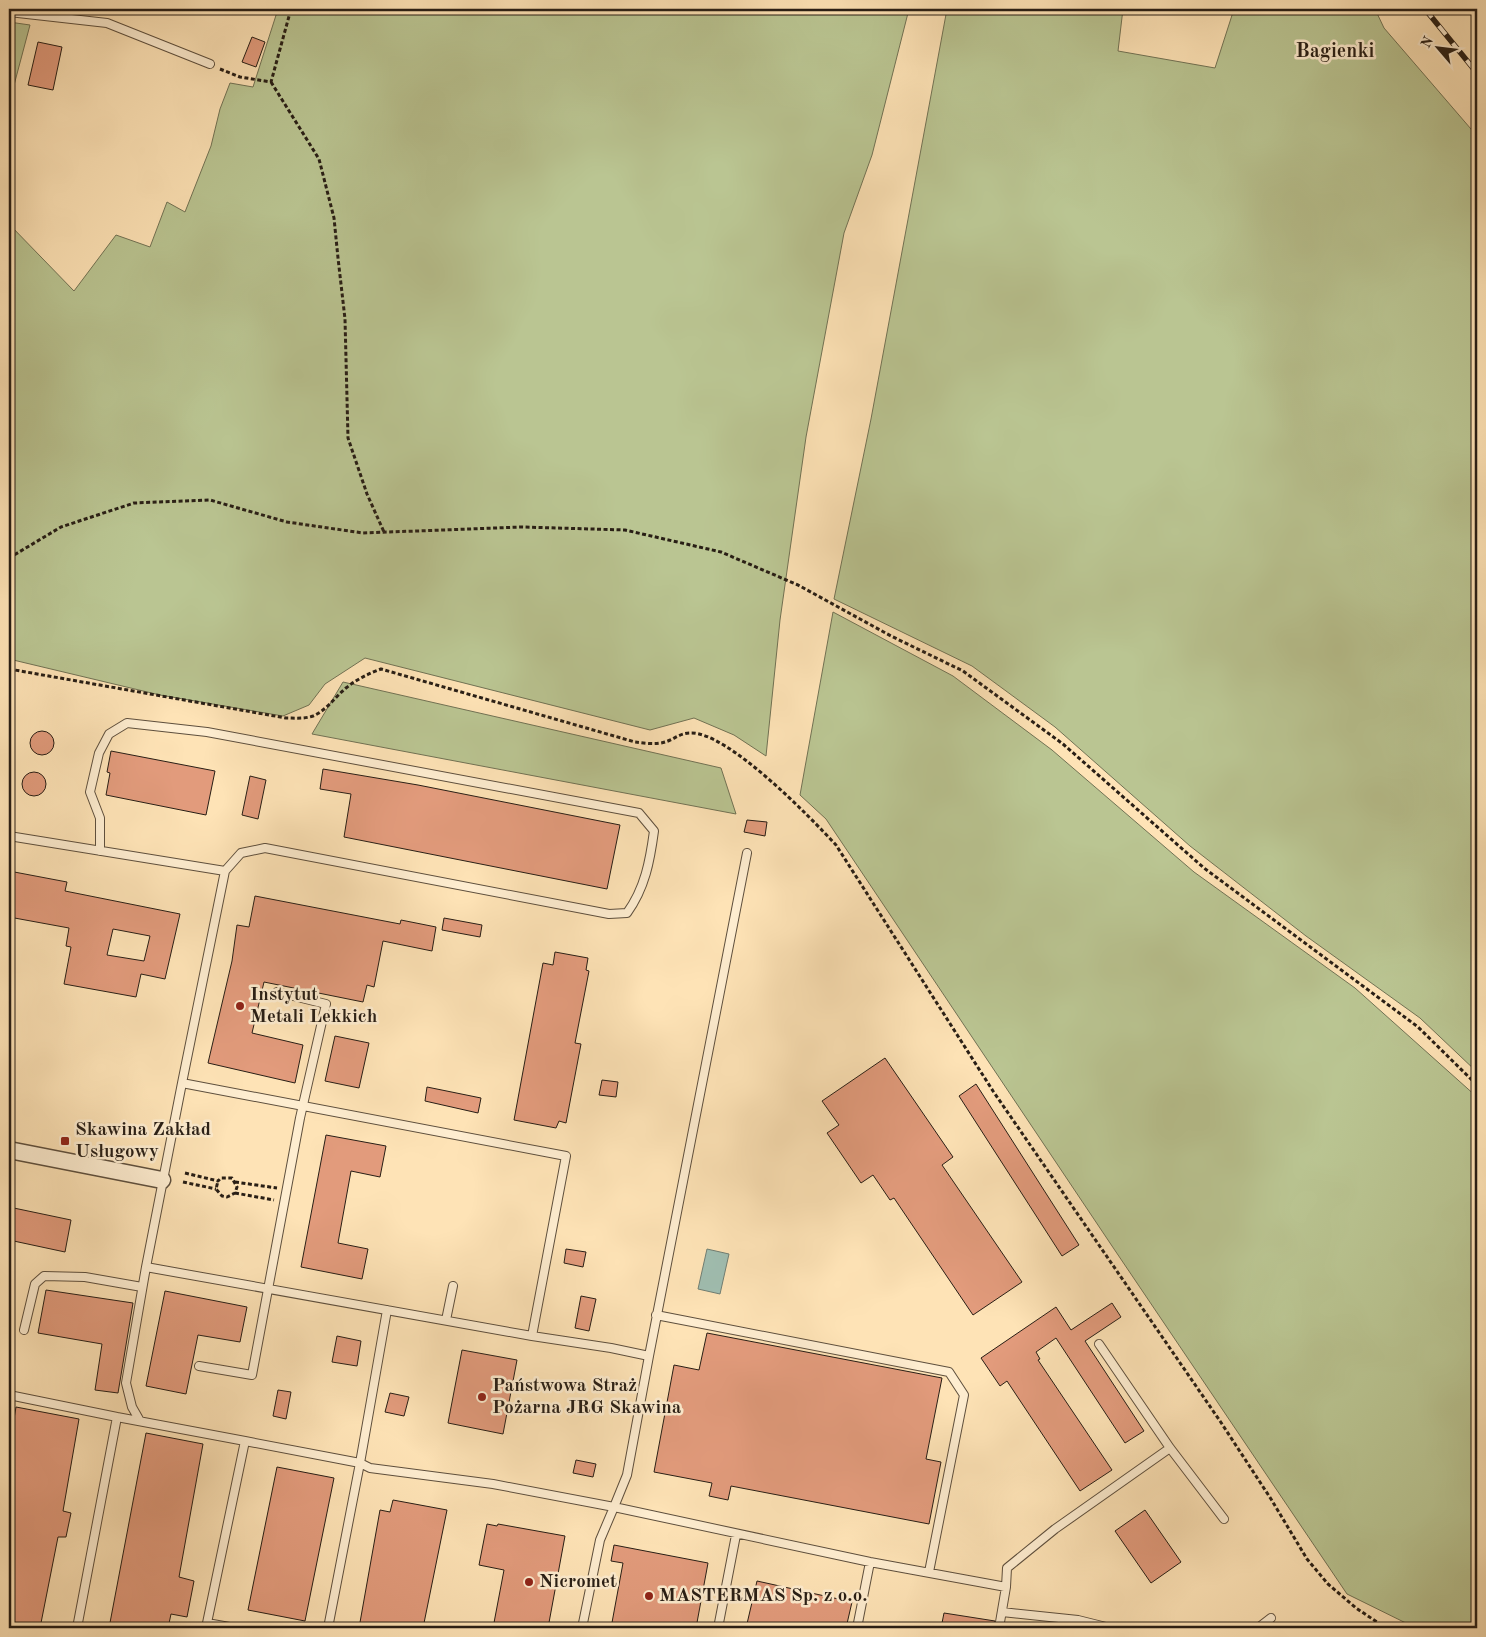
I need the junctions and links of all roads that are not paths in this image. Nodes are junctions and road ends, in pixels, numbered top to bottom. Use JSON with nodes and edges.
{"nodes":[{"id":1,"x":9,"y":12,"type":"edge"},
{"id":2,"x":210,"y":64,"type":"road end"},
{"id":3,"x":9,"y":836,"type":"edge"},
{"id":4,"x":100,"y":851,"type":"junction"},
{"id":5,"x":747,"y":853,"type":"dead end"},
{"id":6,"x":225,"y":871,"type":"junction"},
{"id":7,"x":277,"y":992,"type":"dead end"},
{"id":8,"x":182,"y":1083,"type":"junction"},
{"id":9,"x":302,"y":1107,"type":"junction"},
{"id":10,"x":9,"y":1150,"type":"edge"},
{"id":11,"x":162,"y":1180,"type":"junction"},
{"id":12,"x":146,"y":1267,"type":"junction"},
{"id":13,"x":453,"y":1286,"type":"dead end"},
{"id":14,"x":142,"y":1287,"type":"junction"},
{"id":15,"x":267,"y":1288,"type":"junction"},
{"id":16,"x":387,"y":1310,"type":"junction"},
{"id":17,"x":656,"y":1315,"type":"junction"},
{"id":18,"x":446,"y":1320,"type":"junction"},
{"id":19,"x":24,"y":1330,"type":"dead end"},
{"id":20,"x":532,"y":1336,"type":"junction"},
{"id":21,"x":1099,"y":1344,"type":"dead end"},
{"id":22,"x":648,"y":1356,"type":"junction"},
{"id":23,"x":199,"y":1366,"type":"dead end"},
{"id":24,"x":9,"y":1395,"type":"edge"},
{"id":25,"x":117,"y":1417,"type":"junction"},
{"id":26,"x":140,"y":1421,"type":"junction"},
{"id":27,"x":245,"y":1441,"type":"junction"},
{"id":28,"x":1170,"y":1448,"type":"junction"},
{"id":29,"x":360,"y":1464,"type":"junction"},
{"id":30,"x":614,"y":1507,"type":"junction"},
{"id":31,"x":1224,"y":1519,"type":"dead end"},
{"id":32,"x":736,"y":1535,"type":"junction"},
{"id":33,"x":870,"y":1562,"type":"junction"},
{"id":34,"x":929,"y":1572,"type":"junction"},
{"id":35,"x":1006,"y":1587,"type":"junction"},
{"id":36,"x":1002,"y":1612,"type":"junction"},
{"id":37,"x":1271,"y":1618,"type":"dead end"},
{"id":38,"x":206,"y":1626,"type":"edge"},
{"id":39,"x":77,"y":1628,"type":"edge"},
{"id":40,"x":235,"y":1628,"type":"edge"},
{"id":41,"x":328,"y":1628,"type":"edge"},
{"id":42,"x":582,"y":1628,"type":"edge"},
{"id":43,"x":718,"y":1628,"type":"edge"},
{"id":44,"x":857,"y":1628,"type":"edge"},
{"id":45,"x":999,"y":1628,"type":"edge"},
{"id":46,"x":1110,"y":1628,"type":"edge"},
{"id":47,"x":1258,"y":1628,"type":"edge"}],
"edges":[{"from":1,"to":2,"type":"lane"},
{"from":3,"to":4,"type":"lane"},
{"from":4,"to":6,"type":"lane"},
{"from":4,"to":6,"type":"lane"},
{"from":5,"to":17,"type":"lane"},
{"from":6,"to":8,"type":"lane"},
{"from":7,"to":9,"type":"lane"},
{"from":8,"to":9,"type":"lane"},
{"from":8,"to":11,"type":"lane"},
{"from":9,"to":15,"type":"lane"},
{"from":9,"to":20,"type":"lane"},
{"from":10,"to":11,"type":"street"},
{"from":11,"to":12,"type":"lane"},
{"from":12,"to":14,"type":"lane"},
{"from":12,"to":15,"type":"lane"},
{"from":13,"to":18,"type":"lane"},
{"from":14,"to":19,"type":"lane"},
{"from":14,"to":26,"type":"lane"},
{"from":15,"to":16,"type":"lane"},
{"from":15,"to":23,"type":"lane"},
{"from":16,"to":18,"type":"lane"},
{"from":16,"to":29,"type":"lane"},
{"from":17,"to":22,"type":"lane"},
{"from":17,"to":34,"type":"lane"},
{"from":18,"to":20,"type":"lane"},
{"from":20,"to":22,"type":"lane"},
{"from":21,"to":28,"type":"lane"},
{"from":22,"to":30,"type":"lane"},
{"from":24,"to":25,"type":"lane"},
{"from":25,"to":26,"type":"lane"},
{"from":25,"to":39,"type":"lane"},
{"from":26,"to":27,"type":"lane"},
{"from":27,"to":29,"type":"lane"},
{"from":27,"to":38,"type":"lane"},
{"from":28,"to":31,"type":"lane"},
{"from":28,"to":35,"type":"lane"},
{"from":29,"to":30,"type":"lane"},
{"from":29,"to":41,"type":"lane"},
{"from":30,"to":32,"type":"lane"},
{"from":30,"to":42,"type":"lane"},
{"from":32,"to":33,"type":"lane"},
{"from":32,"to":43,"type":"lane"},
{"from":33,"to":34,"type":"lane"},
{"from":33,"to":44,"type":"lane"},
{"from":34,"to":35,"type":"lane"},
{"from":35,"to":36,"type":"lane"},
{"from":36,"to":45,"type":"lane"},
{"from":36,"to":46,"type":"lane"},
{"from":37,"to":47,"type":"lane"},
{"from":38,"to":40,"type":"lane"}]}
